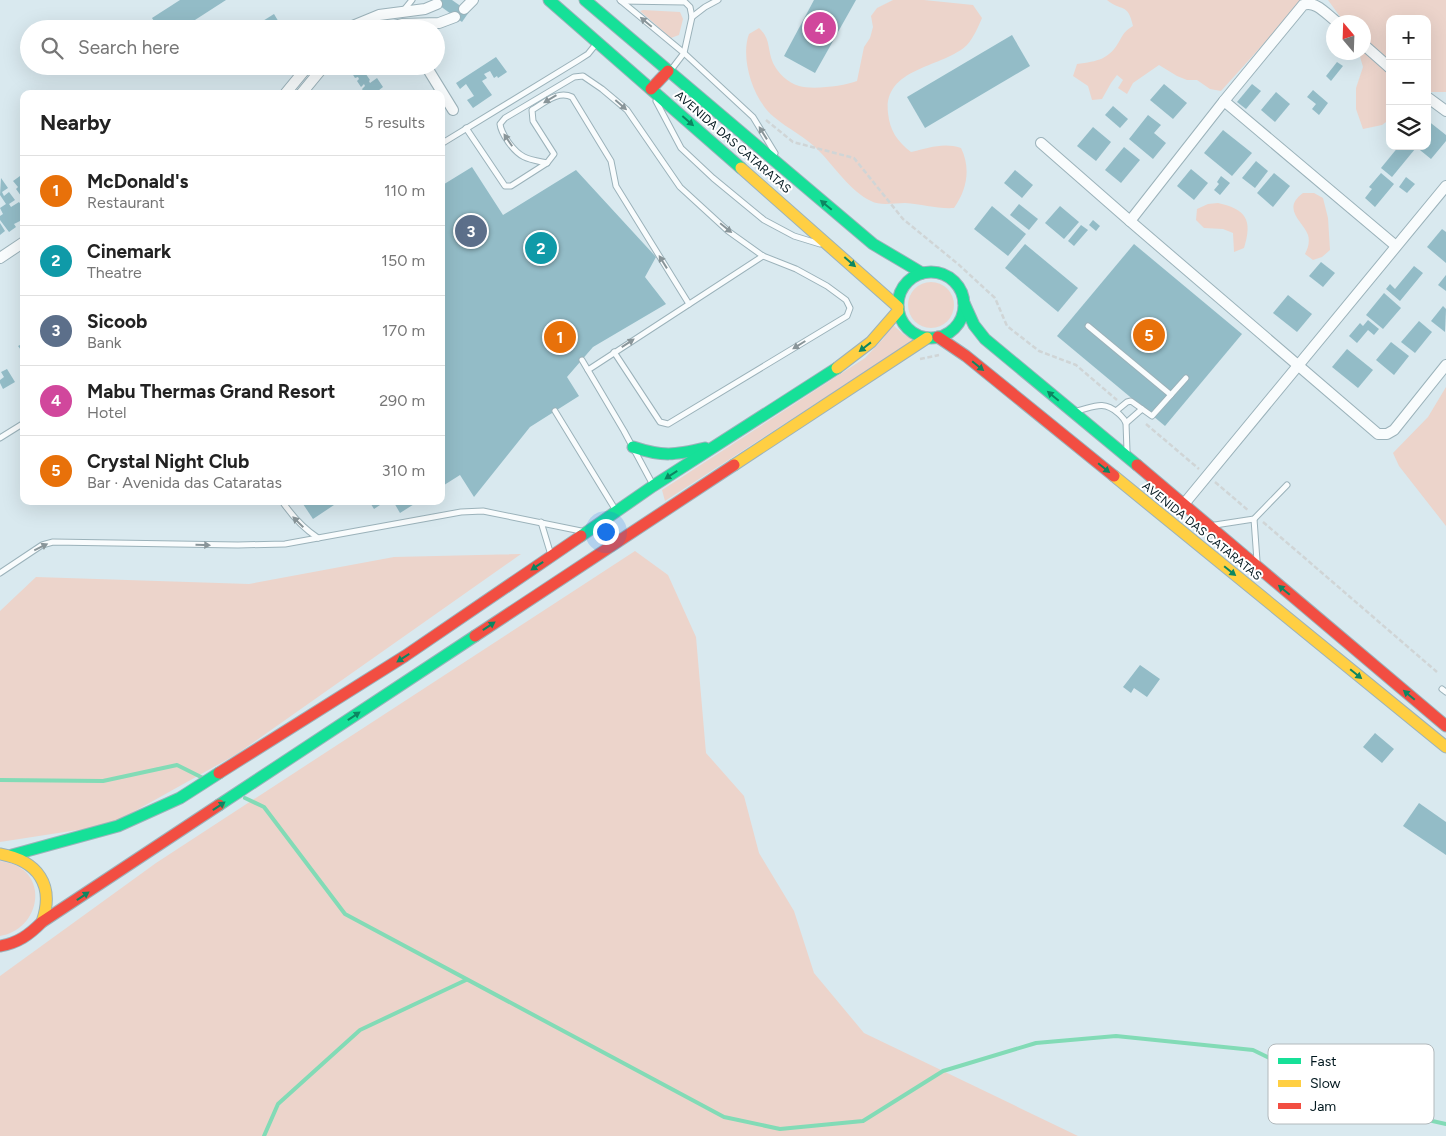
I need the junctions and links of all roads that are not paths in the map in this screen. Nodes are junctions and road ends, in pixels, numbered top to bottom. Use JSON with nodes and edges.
{"nodes":[{"id":1,"x":412,"y":0,"type":"edge"},
{"id":2,"x":473,"y":0,"type":"edge"},
{"id":3,"x":549,"y":0,"type":"edge"},
{"id":4,"x":585,"y":0,"type":"edge"},
{"id":5,"x":620,"y":0,"type":"edge"},
{"id":6,"x":718,"y":0,"type":"edge"},
{"id":7,"x":687,"y":1,"type":"edge"},
{"id":8,"x":436,"y":4,"type":"dead end"},
{"id":9,"x":464,"y":8,"type":"dead end"},
{"id":10,"x":402,"y":12,"type":"junction"},
{"id":11,"x":1328,"y":15,"type":"edge"},
{"id":12,"x":455,"y":17,"type":"dead end"},
{"id":13,"x":692,"y":18,"type":"junction"},
{"id":14,"x":366,"y":20,"type":"edge"},
{"id":15,"x":403,"y":20,"type":"edge"},
{"id":16,"x":445,"y":21,"type":"edge"},
{"id":17,"x":598,"y":42,"type":"junction"},
{"id":18,"x":1371,"y":51,"type":"edge"},
{"id":19,"x":684,"y":54,"type":"junction"},
{"id":20,"x":1386,"y":64,"type":"edge"},
{"id":21,"x":668,"y":72,"type":"junction"},
{"id":22,"x":301,"y":75,"type":"edge"},
{"id":23,"x":317,"y":75,"type":"edge"},
{"id":24,"x":432,"y":75,"type":"edge"},
{"id":25,"x":651,"y":89,"type":"junction"},
{"id":26,"x":288,"y":90,"type":"edge"},
{"id":27,"x":304,"y":90,"type":"edge"},
{"id":28,"x":441,"y":90,"type":"edge"},
{"id":29,"x":445,"y":96,"type":"edge"},
{"id":30,"x":1224,"y":100,"type":"junction"},
{"id":31,"x":1431,"y":100,"type":"edge"},
{"id":32,"x":454,"y":110,"type":"dead end"},
{"id":33,"x":1446,"y":111,"type":"edge"},
{"id":34,"x":466,"y":128,"type":"junction"},
{"id":35,"x":445,"y":141,"type":"edge"},
{"id":36,"x":1041,"y":143,"type":"dead end"},
{"id":37,"x":547,"y":163,"type":"junction"},
{"id":38,"x":789,"y":174,"type":"junction"},
{"id":39,"x":1446,"y":186,"type":"edge"},
{"id":40,"x":1130,"y":221,"type":"junction"},
{"id":41,"x":20,"y":246,"type":"edge"},
{"id":42,"x":1396,"y":246,"type":"junction"},
{"id":43,"x":833,"y":248,"type":"junction"},
{"id":44,"x":763,"y":256,"type":"junction"},
{"id":45,"x":0,"y":258,"type":"edge"},
{"id":46,"x":922,"y":273,"type":"junction"},
{"id":47,"x":964,"y":303,"type":"junction"},
{"id":48,"x":689,"y":304,"type":"junction"},
{"id":49,"x":898,"y":309,"type":"junction"},
{"id":50,"x":1088,"y":326,"type":"dead end"},
{"id":51,"x":932,"y":338,"type":"junction"},
{"id":52,"x":614,"y":352,"type":"junction"},
{"id":53,"x":582,"y":360,"type":"dead end"},
{"id":54,"x":1446,"y":364,"type":"edge"},
{"id":55,"x":1299,"y":365,"type":"junction"},
{"id":56,"x":588,"y":370,"type":"junction"},
{"id":57,"x":1186,"y":378,"type":"dead end"},
{"id":58,"x":1171,"y":395,"type":"junction"},
{"id":59,"x":1142,"y":409,"type":"junction"},
{"id":60,"x":555,"y":411,"type":"dead end"},
{"id":61,"x":1116,"y":411,"type":"junction"},
{"id":62,"x":1073,"y":412,"type":"junction"},
{"id":63,"x":1126,"y":423,"type":"junction"},
{"id":64,"x":20,"y":426,"type":"edge"},
{"id":65,"x":0,"y":438,"type":"edge"},
{"id":66,"x":717,"y":446,"type":"junction"},
{"id":67,"x":633,"y":447,"type":"junction"},
{"id":68,"x":1127,"y":457,"type":"junction"},
{"id":69,"x":1287,"y":485,"type":"dead end"},
{"id":70,"x":656,"y":494,"type":"junction"},
{"id":71,"x":1184,"y":504,"type":"junction"},
{"id":72,"x":285,"y":505,"type":"edge"},
{"id":73,"x":616,"y":512,"type":"junction"},
{"id":74,"x":1255,"y":518,"type":"junction"},
{"id":75,"x":540,"y":522,"type":"junction"},
{"id":76,"x":1210,"y":526,"type":"junction"},
{"id":77,"x":586,"y":532,"type":"junction"},
{"id":78,"x":318,"y":538,"type":"junction"},
{"id":79,"x":597,"y":555,"type":"junction"},
{"id":80,"x":552,"y":556,"type":"junction"},
{"id":81,"x":1257,"y":567,"type":"junction"},
{"id":82,"x":0,"y":573,"type":"edge"},
{"id":83,"x":1446,"y":726,"type":"edge"},
{"id":84,"x":1446,"y":748,"type":"edge"},
{"id":85,"x":0,"y":854,"type":"edge"},
{"id":86,"x":12,"y":855,"type":"junction"},
{"id":87,"x":42,"y":922,"type":"junction"},
{"id":88,"x":14,"y":944,"type":"junction"},
{"id":89,"x":0,"y":946,"type":"edge"},
{"id":90,"x":0,"y":955,"type":"edge"}],
"edges":[{"from":1,"to":10,"type":"lane"},
{"from":2,"to":9,"type":"street"},
{"from":3,"to":17,"type":"main road","name":"AVENIDA DAS CATARATAS"},
{"from":4,"to":21,"type":"main road","name":"AVENIDA DAS CATARATAS"},
{"from":5,"to":7,"type":"lane"},
{"from":19,"to":5,"type":"lane","one_way":true},
{"from":6,"to":13,"type":"lane"},
{"from":7,"to":13,"type":"lane"},
{"from":8,"to":10,"type":"street"},
{"from":10,"to":14,"type":"street"},
{"from":10,"to":15,"type":"street"},
{"from":11,"to":30,"type":"street"},
{"from":12,"to":16,"type":"street"},
{"from":13,"to":19,"type":"lane"},
{"from":17,"to":25,"type":"main road","name":"AVENIDA DAS CATARATAS"},
{"from":17,"to":34,"type":"lane"},
{"from":18,"to":20,"type":"street"},
{"from":19,"to":21,"type":"lane"},
{"from":38,"to":19,"type":"lane","one_way":true},
{"from":21,"to":25,"type":"main road"},
{"from":21,"to":38,"type":"main road","name":"AVENIDA DAS CATARATAS"},
{"from":22,"to":26,"type":"street"},
{"from":23,"to":27,"type":"street"},
{"from":24,"to":28,"type":"street"},
{"from":25,"to":43,"type":"main road","name":"AVENIDA DAS CATARATAS","one_way":true},
{"from":25,"to":43,"type":"lane"},
{"from":29,"to":32,"type":"street"},
{"from":30,"to":40,"type":"street"},
{"from":30,"to":42,"type":"street"},
{"from":31,"to":33,"type":"street"},
{"from":34,"to":35,"type":"lane"},
{"from":34,"to":37,"type":"lane"},
{"from":36,"to":40,"type":"street"},
{"from":37,"to":44,"type":"lane","one_way":true},
{"from":48,"to":37,"type":"lane","one_way":true},
{"from":46,"to":38,"type":"main road","name":"AVENIDA DAS CATARATAS","one_way":true},
{"from":39,"to":42,"type":"street"},
{"from":40,"to":55,"type":"street"},
{"from":41,"to":45,"type":"street"},
{"from":42,"to":55,"type":"street"},
{"from":43,"to":49,"type":"main road","name":"AVENIDA DAS CATARATAS","one_way":true},
{"from":44,"to":48,"type":"lane"},
{"from":44,"to":52,"type":"lane","one_way":true},
{"from":46,"to":47,"type":"main road"},
{"from":46,"to":49,"type":"main road"},
{"from":47,"to":51,"type":"main road"},
{"from":62,"to":47,"type":"main road","name":"AVENIDA DAS CATARATAS","one_way":true},
{"from":52,"to":48,"type":"lane","one_way":true},
{"from":49,"to":51,"type":"main road"},
{"from":49,"to":66,"type":"main road","one_way":true},
{"from":50,"to":58,"type":"lane"},
{"from":51,"to":79,"type":"main road"},
{"from":51,"to":84,"type":"main road","name":"AVENIDA DAS CATARATAS","one_way":true},
{"from":52,"to":56,"type":"lane"},
{"from":53,"to":56,"type":"lane"},
{"from":54,"to":55,"type":"street"},
{"from":55,"to":71,"type":"street"},
{"from":56,"to":67,"type":"lane"},
{"from":57,"to":58,"type":"lane"},
{"from":58,"to":59,"type":"lane"},
{"from":59,"to":61,"type":"lane"},
{"from":59,"to":63,"type":"lane"},
{"from":60,"to":73,"type":"lane"},
{"from":61,"to":62,"type":"lane"},
{"from":61,"to":63,"type":"lane"},
{"from":62,"to":68,"type":"main road","name":"AVENIDA DAS CATARATAS"},
{"from":63,"to":68,"type":"lane"},
{"from":64,"to":65,"type":"lane"},
{"from":66,"to":67,"type":"main road"},
{"from":66,"to":70,"type":"main road","one_way":true},
{"from":67,"to":70,"type":"lane"},
{"from":68,"to":71,"type":"main road","name":"AVENIDA DAS CATARATAS"},
{"from":69,"to":74,"type":"lane"},
{"from":70,"to":73,"type":"main road"},
{"from":70,"to":79,"type":"main road"},
{"from":71,"to":76,"type":"main road","name":"AVENIDA DAS CATARATAS"},
{"from":78,"to":72,"type":"lane","one_way":true},
{"from":73,"to":77,"type":"main road"},
{"from":74,"to":76,"type":"lane"},
{"from":74,"to":81,"type":"lane"},
{"from":75,"to":77,"type":"lane"},
{"from":75,"to":78,"type":"lane"},
{"from":75,"to":80,"type":"lane"},
{"from":76,"to":81,"type":"main road","name":"AVENIDA DAS CATARATAS"},
{"from":77,"to":80,"type":"main road"},
{"from":82,"to":78,"type":"lane","one_way":true},
{"from":87,"to":79,"type":"main road","one_way":true},
{"from":80,"to":86,"type":"main road","one_way":true},
{"from":83,"to":81,"type":"main road","name":"AVENIDA DAS CATARATAS","one_way":true},
{"from":85,"to":86,"type":"main road"},
{"from":86,"to":87,"type":"main road"},
{"from":87,"to":88,"type":"main road"},
{"from":88,"to":89,"type":"main road"},
{"from":88,"to":90,"type":"main road"}]}
